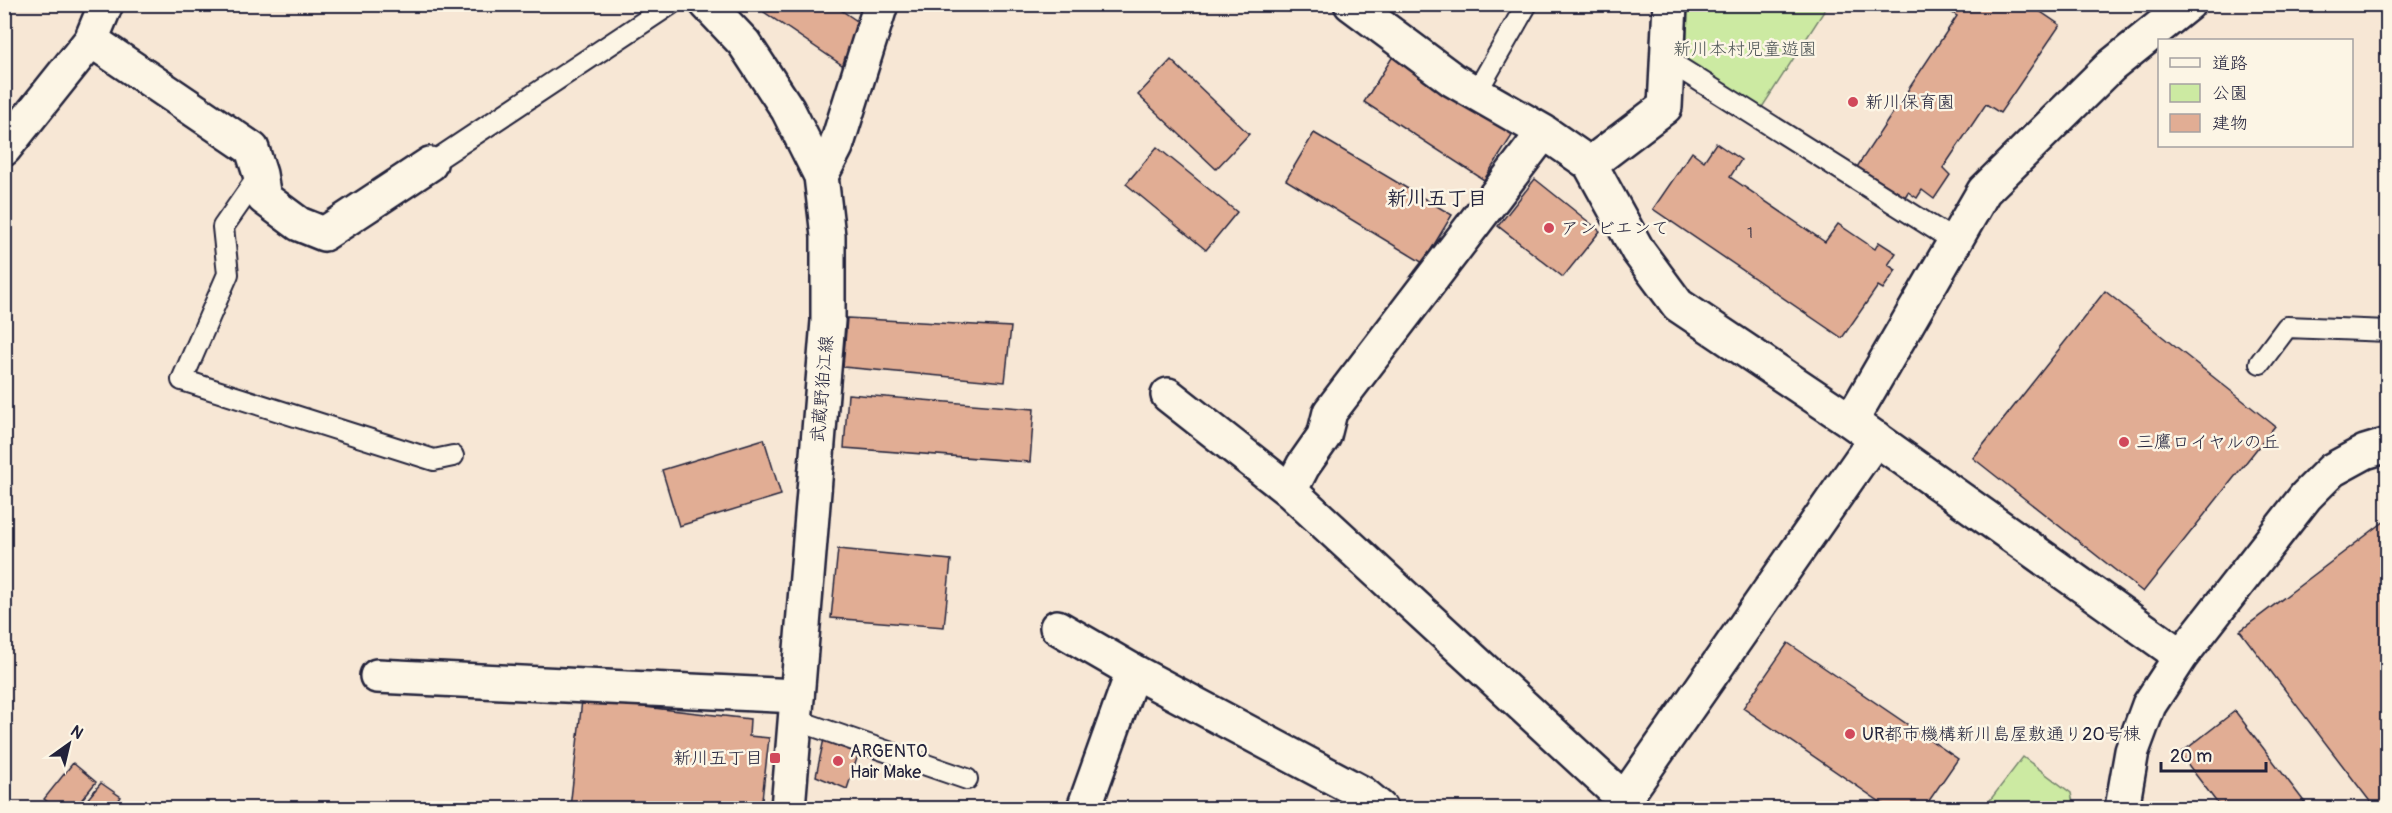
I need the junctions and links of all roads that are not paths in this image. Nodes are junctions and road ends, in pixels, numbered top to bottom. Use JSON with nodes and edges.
{"nodes":[{"id":1,"x":106,"y":4,"type":"edge"},
{"id":2,"x":671,"y":4,"type":"edge"},
{"id":3,"x":707,"y":4,"type":"edge"},
{"id":4,"x":881,"y":4,"type":"edge"},
{"id":5,"x":1527,"y":4,"type":"edge"},
{"id":6,"x":1670,"y":4,"type":"edge"},
{"id":7,"x":2187,"y":4,"type":"edge"},
{"id":8,"x":1368,"y":10,"type":"edge"},
{"id":9,"x":91,"y":40,"type":"junction"},
{"id":10,"x":1667,"y":60,"type":"junction"},
{"id":11,"x":1476,"y":93,"type":"junction"},
{"id":12,"x":1544,"y":132,"type":"junction"},
{"id":13,"x":4,"y":149,"type":"edge"},
{"id":14,"x":430,"y":164,"type":"joint"},
{"id":15,"x":1590,"y":164,"type":"junction"},
{"id":16,"x":260,"y":174,"type":"junction"},
{"id":17,"x":821,"y":176,"type":"junction"},
{"id":18,"x":1956,"y":242,"type":"junction"},
{"id":19,"x":2388,"y":331,"type":"edge"},
{"id":20,"x":2259,"y":363,"type":"dead end"},
{"id":21,"x":1168,"y":394,"type":"dead end"},
{"id":22,"x":1864,"y":430,"type":"junction"},
{"id":23,"x":2388,"y":445,"type":"edge"},
{"id":24,"x":453,"y":456,"type":"dead end"},
{"id":25,"x":1290,"y":491,"type":"junction"},
{"id":26,"x":1057,"y":627,"type":"dead end"},
{"id":27,"x":2181,"y":657,"type":"junction"},
{"id":28,"x":1133,"y":671,"type":"junction"},
{"id":29,"x":377,"y":676,"type":"dead end"},
{"id":30,"x":797,"y":708,"type":"junction"},
{"id":31,"x":967,"y":779,"type":"dead end"},
{"id":32,"x":1365,"y":803,"type":"edge"},
{"id":33,"x":1621,"y":804,"type":"edge"},
{"id":34,"x":788,"y":808,"type":"edge"},
{"id":35,"x":1084,"y":808,"type":"edge"},
{"id":36,"x":2122,"y":808,"type":"edge"}],
"edges":[{"from":1,"to":9,"type":"street"},
{"from":2,"to":14,"type":"lane"},
{"from":3,"to":17,"type":"street","name":"武蔵野狛江線"},
{"from":4,"to":17,"type":"street"},
{"from":5,"to":11,"type":"lane"},
{"from":6,"to":10,"type":"street"},
{"from":7,"to":18,"type":"street"},
{"from":8,"to":11,"type":"street"},
{"from":9,"to":13,"type":"street"},
{"from":9,"to":16,"type":"street"},
{"from":10,"to":15,"type":"street"},
{"from":10,"to":18,"type":"lane"},
{"from":11,"to":12,"type":"street"},
{"from":12,"to":15,"type":"street"},
{"from":12,"to":25,"type":"street"},
{"from":14,"to":16,"type":"street"},
{"from":15,"to":22,"type":"street"},
{"from":16,"to":24,"type":"lane"},
{"from":17,"to":30,"type":"street","name":"武蔵野狛江線"},
{"from":18,"to":22,"type":"street"},
{"from":19,"to":20,"type":"lane"},
{"from":21,"to":25,"type":"street"},
{"from":22,"to":27,"type":"street"},
{"from":22,"to":33,"type":"street"},
{"from":23,"to":27,"type":"street"},
{"from":25,"to":33,"type":"street"},
{"from":26,"to":28,"type":"street"},
{"from":27,"to":36,"type":"street"},
{"from":28,"to":32,"type":"street"},
{"from":28,"to":35,"type":"street"},
{"from":29,"to":30,"type":"street"},
{"from":30,"to":31,"type":"lane"},
{"from":30,"to":34,"type":"street","name":"武蔵野狛江線"}]}
